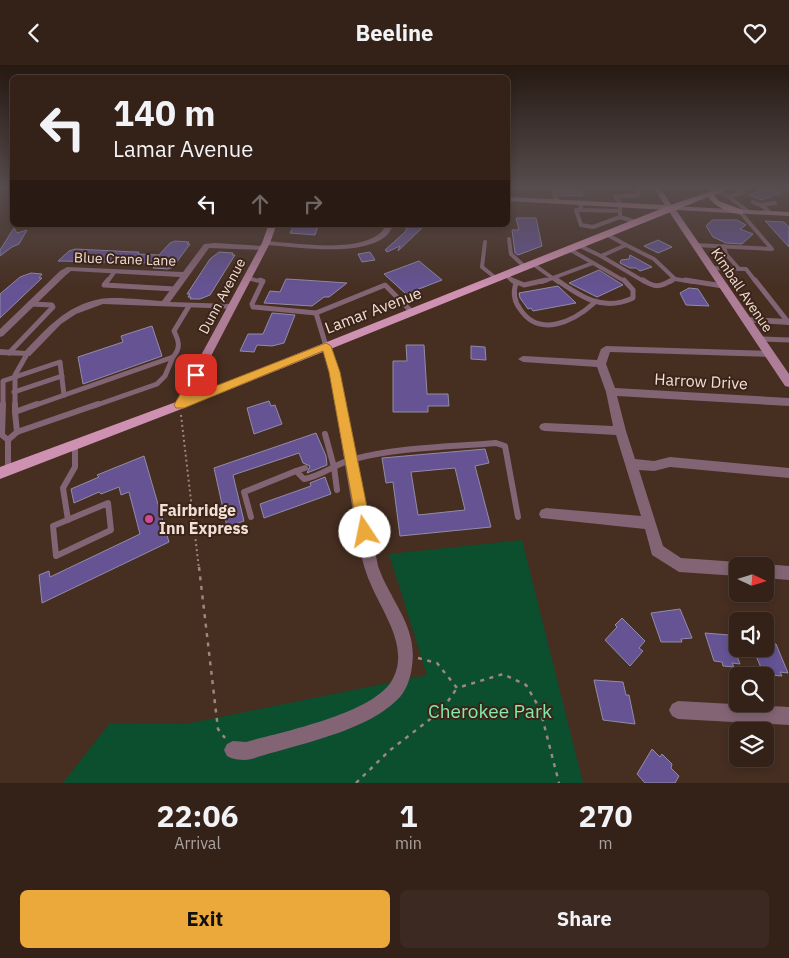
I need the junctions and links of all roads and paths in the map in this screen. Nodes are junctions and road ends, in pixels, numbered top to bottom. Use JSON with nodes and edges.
{"nodes":[{"id":1,"x":580,"y":221,"type":"edge"},
{"id":2,"x":611,"y":221,"type":"edge"},
{"id":3,"x":631,"y":221,"type":"edge"},
{"id":4,"x":640,"y":221,"type":"edge"},
{"id":5,"x":679,"y":221,"type":"edge"},
{"id":6,"x":690,"y":221,"type":"edge"},
{"id":7,"x":751,"y":221,"type":"edge"},
{"id":8,"x":636,"y":222,"type":"junction"},
{"id":9,"x":270,"y":227,"type":"edge"},
{"id":10,"x":389,"y":227,"type":"edge"},
{"id":11,"x":688,"y":233,"type":"junction"},
{"id":12,"x":606,"y":234,"type":"junction"},
{"id":13,"x":509,"y":239,"type":"dead end"},
{"id":14,"x":485,"y":242,"type":"dead end"},
{"id":15,"x":264,"y":245,"type":"junction"},
{"id":16,"x":626,"y":245,"type":"junction"},
{"id":17,"x":695,"y":245,"type":"junction"},
{"id":18,"x":724,"y":246,"type":"junction"},
{"id":19,"x":574,"y":247,"type":"junction"},
{"id":20,"x":601,"y":256,"type":"junction"},
{"id":21,"x":593,"y":263,"type":"junction"},
{"id":22,"x":529,"y":265,"type":"junction"},
{"id":23,"x":711,"y":268,"type":"junction"},
{"id":24,"x":739,"y":269,"type":"junction"},
{"id":25,"x":115,"y":271,"type":"junction"},
{"id":26,"x":185,"y":275,"type":"junction"},
{"id":27,"x":501,"y":277,"type":"junction"},
{"id":28,"x":247,"y":278,"type":"junction"},
{"id":29,"x":555,"y":278,"type":"junction"},
{"id":30,"x":675,"y":279,"type":"junction"},
{"id":31,"x":516,"y":283,"type":"junction"},
{"id":32,"x":723,"y":285,"type":"junction"},
{"id":33,"x":175,"y":289,"type":"junction"},
{"id":34,"x":165,"y":303,"type":"junction"},
{"id":35,"x":594,"y":303,"type":"junction"},
{"id":36,"x":30,"y":304,"type":"junction"},
{"id":37,"x":189,"y":306,"type":"junction"},
{"id":38,"x":232,"y":307,"type":"junction"},
{"id":39,"x":316,"y":313,"type":"junction"},
{"id":40,"x":413,"y":313,"type":"junction"},
{"id":41,"x":746,"y":320,"type":"junction"},
{"id":42,"x":788,"y":322,"type":"edge"},
{"id":43,"x":0,"y":334,"type":"edge"},
{"id":44,"x":759,"y":339,"type":"junction"},
{"id":45,"x":789,"y":340,"type":"edge"},
{"id":46,"x":326,"y":346,"type":"junction"},
{"id":47,"x":4,"y":353,"type":"edge"},
{"id":48,"x":27,"y":354,"type":"junction"},
{"id":49,"x":769,"y":354,"type":"junction"},
{"id":50,"x":173,"y":357,"type":"junction"},
{"id":51,"x":523,"y":359,"type":"dead end"},
{"id":52,"x":601,"y":364,"type":"junction"},
{"id":53,"x":13,"y":377,"type":"junction"},
{"id":54,"x":62,"y":377,"type":"junction"},
{"id":55,"x":789,"y":383,"type":"edge"},
{"id":56,"x":14,"y":391,"type":"junction"},
{"id":57,"x":611,"y":392,"type":"junction"},
{"id":58,"x":64,"y":395,"type":"junction"},
{"id":59,"x":789,"y":402,"type":"edge"},
{"id":60,"x":180,"y":405,"type":"junction"},
{"id":61,"x":15,"y":412,"type":"junction"},
{"id":62,"x":545,"y":427,"type":"dead end"},
{"id":63,"x":620,"y":431,"type":"junction"},
{"id":64,"x":17,"y":432,"type":"junction"},
{"id":65,"x":325,"y":434,"type":"dead end"},
{"id":66,"x":8,"y":439,"type":"junction"},
{"id":67,"x":75,"y":445,"type":"junction"},
{"id":68,"x":351,"y":460,"type":"junction"},
{"id":69,"x":630,"y":464,"type":"junction"},
{"id":70,"x":334,"y":467,"type":"junction"},
{"id":71,"x":305,"y":468,"type":"dead end"},
{"id":72,"x":4,"y":471,"type":"edge"},
{"id":73,"x":296,"y":471,"type":"junction"},
{"id":74,"x":789,"y":473,"type":"edge"},
{"id":75,"x":337,"y":490,"type":"dead end"},
{"id":76,"x":546,"y":514,"type":"dead end"},
{"id":77,"x":251,"y":517,"type":"dead end"},
{"id":78,"x":518,"y":517,"type":"dead end"},
{"id":79,"x":68,"y":520,"type":"junction"},
{"id":80,"x":650,"y":523,"type":"junction"},
{"id":81,"x":729,"y":568,"type":"edge"},
{"id":82,"x":774,"y":572,"type":"edge"},
{"id":83,"x":789,"y":573,"type":"edge"},
{"id":84,"x":406,"y":654,"type":"junction"},
{"id":85,"x":457,"y":688,"type":"junction"},
{"id":86,"x":678,"y":711,"type":"dead end"},
{"id":87,"x":789,"y":715,"type":"edge"},
{"id":88,"x":233,"y":750,"type":"joint"},
{"id":89,"x":356,"y":783,"type":"edge"},
{"id":90,"x":559,"y":783,"type":"edge"}],
"edges":[{"from":1,"to":2,"type":"lane"},
{"from":3,"to":8,"type":"lane"},
{"from":4,"to":8,"type":"main road","name":"Lamar Avenue"},
{"from":5,"to":11,"type":"main road","name":"Kimball Avenue"},
{"from":6,"to":11,"type":"main road"},
{"from":7,"to":18,"type":"lane"},
{"from":8,"to":12,"type":"main road","name":"Lamar Avenue"},
{"from":9,"to":15,"type":"main road","name":"Dunn Avenue"},
{"from":10,"to":15,"type":"street"},
{"from":11,"to":17,"type":"main road","name":"Kimball Avenue"},
{"from":12,"to":16,"type":"lane"},
{"from":12,"to":19,"type":"main road","name":"Lamar Avenue"},
{"from":13,"to":22,"type":"lane"},
{"from":14,"to":27,"type":"lane"},
{"from":15,"to":26,"type":"street"},
{"from":15,"to":28,"type":"main road","name":"Dunn Avenue"},
{"from":16,"to":20,"type":"lane"},
{"from":16,"to":30,"type":"lane"},
{"from":17,"to":18,"type":"lane"},
{"from":17,"to":23,"type":"main road","name":"Kimball Avenue"},
{"from":18,"to":24,"type":"lane"},
{"from":19,"to":20,"type":"lane"},
{"from":19,"to":21,"type":"lane"},
{"from":19,"to":22,"type":"main road","name":"Lamar Avenue"},
{"from":20,"to":30,"type":"lane"},
{"from":21,"to":29,"type":"lane"},
{"from":21,"to":35,"type":"lane"},
{"from":22,"to":27,"type":"main road","name":"Lamar Avenue"},
{"from":22,"to":29,"type":"lane"},
{"from":23,"to":24,"type":"lane"},
{"from":23,"to":32,"type":"main road","name":"Kimball Avenue"},
{"from":24,"to":42,"type":"lane"},
{"from":25,"to":26,"type":"street","name":"Blue Crane Lane"},
{"from":25,"to":33,"type":"lane"},
{"from":25,"to":36,"type":"street","name":"Blue Crane Lane"},
{"from":26,"to":33,"type":"street"},
{"from":27,"to":31,"type":"lane"},
{"from":27,"to":40,"type":"main road","name":"Lamar Avenue"},
{"from":28,"to":38,"type":"main road","name":"Dunn Avenue"},
{"from":28,"to":39,"type":"lane"},
{"from":29,"to":31,"type":"lane"},
{"from":29,"to":35,"type":"lane"},
{"from":30,"to":32,"type":"lane"},
{"from":31,"to":35,"type":"lane"},
{"from":32,"to":41,"type":"main road","name":"Kimball Avenue"},
{"from":33,"to":34,"type":"street"},
{"from":34,"to":37,"type":"street"},
{"from":34,"to":48,"type":"street"},
{"from":36,"to":43,"type":"street","name":"Blue Crane Lane"},
{"from":36,"to":47,"type":"lane"},
{"from":37,"to":38,"type":"street"},
{"from":37,"to":50,"type":"lane"},
{"from":38,"to":60,"type":"main road","name":"Dunn Avenue"},
{"from":39,"to":40,"type":"lane"},
{"from":39,"to":46,"type":"lane"},
{"from":40,"to":46,"type":"main road","name":"Lamar Avenue"},
{"from":41,"to":42,"type":"street"},
{"from":41,"to":44,"type":"main road","name":"Kimball Avenue"},
{"from":44,"to":45,"type":"lane"},
{"from":44,"to":49,"type":"main road","name":"Kimball Avenue"},
{"from":46,"to":60,"type":"main road","name":"Lamar Avenue"},
{"from":46,"to":68,"type":"street"},
{"from":47,"to":48,"type":"street"},
{"from":48,"to":53,"type":"lane"},
{"from":49,"to":52,"type":"street"},
{"from":49,"to":55,"type":"main road","name":"Kimball Avenue"},
{"from":50,"to":58,"type":"lane"},
{"from":50,"to":64,"type":"lane"},
{"from":51,"to":52,"type":"street"},
{"from":52,"to":57,"type":"street"},
{"from":53,"to":54,"type":"lane"},
{"from":53,"to":56,"type":"lane"},
{"from":53,"to":66,"type":"lane"},
{"from":54,"to":56,"type":"lane"},
{"from":54,"to":58,"type":"lane"},
{"from":56,"to":61,"type":"lane"},
{"from":57,"to":59,"type":"street","name":"Harrow Drive"},
{"from":57,"to":63,"type":"street"},
{"from":58,"to":61,"type":"lane"},
{"from":60,"to":67,"type":"main road","name":"Lamar Avenue"},
{"from":60,"to":88,"type":"path"},
{"from":61,"to":64,"type":"lane"},
{"from":62,"to":63,"type":"street"},
{"from":63,"to":69,"type":"street"},
{"from":64,"to":66,"type":"lane"},
{"from":65,"to":70,"type":"lane"},
{"from":66,"to":72,"type":"lane"},
{"from":67,"to":72,"type":"main road","name":"Lamar Avenue"},
{"from":67,"to":79,"type":"lane"},
{"from":68,"to":70,"type":"lane"},
{"from":68,"to":78,"type":"lane"},
{"from":68,"to":84,"type":"street"},
{"from":69,"to":74,"type":"street"},
{"from":69,"to":80,"type":"street"},
{"from":70,"to":73,"type":"lane"},
{"from":70,"to":75,"type":"lane"},
{"from":71,"to":73,"type":"lane"},
{"from":73,"to":77,"type":"lane"},
{"from":76,"to":80,"type":"street"},
{"from":79,"to":79,"type":"lane"},
{"from":80,"to":81,"type":"street"},
{"from":82,"to":83,"type":"street"},
{"from":84,"to":85,"type":"path"},
{"from":84,"to":88,"type":"street"},
{"from":85,"to":89,"type":"path"},
{"from":85,"to":90,"type":"path"},
{"from":86,"to":87,"type":"street"}]}
